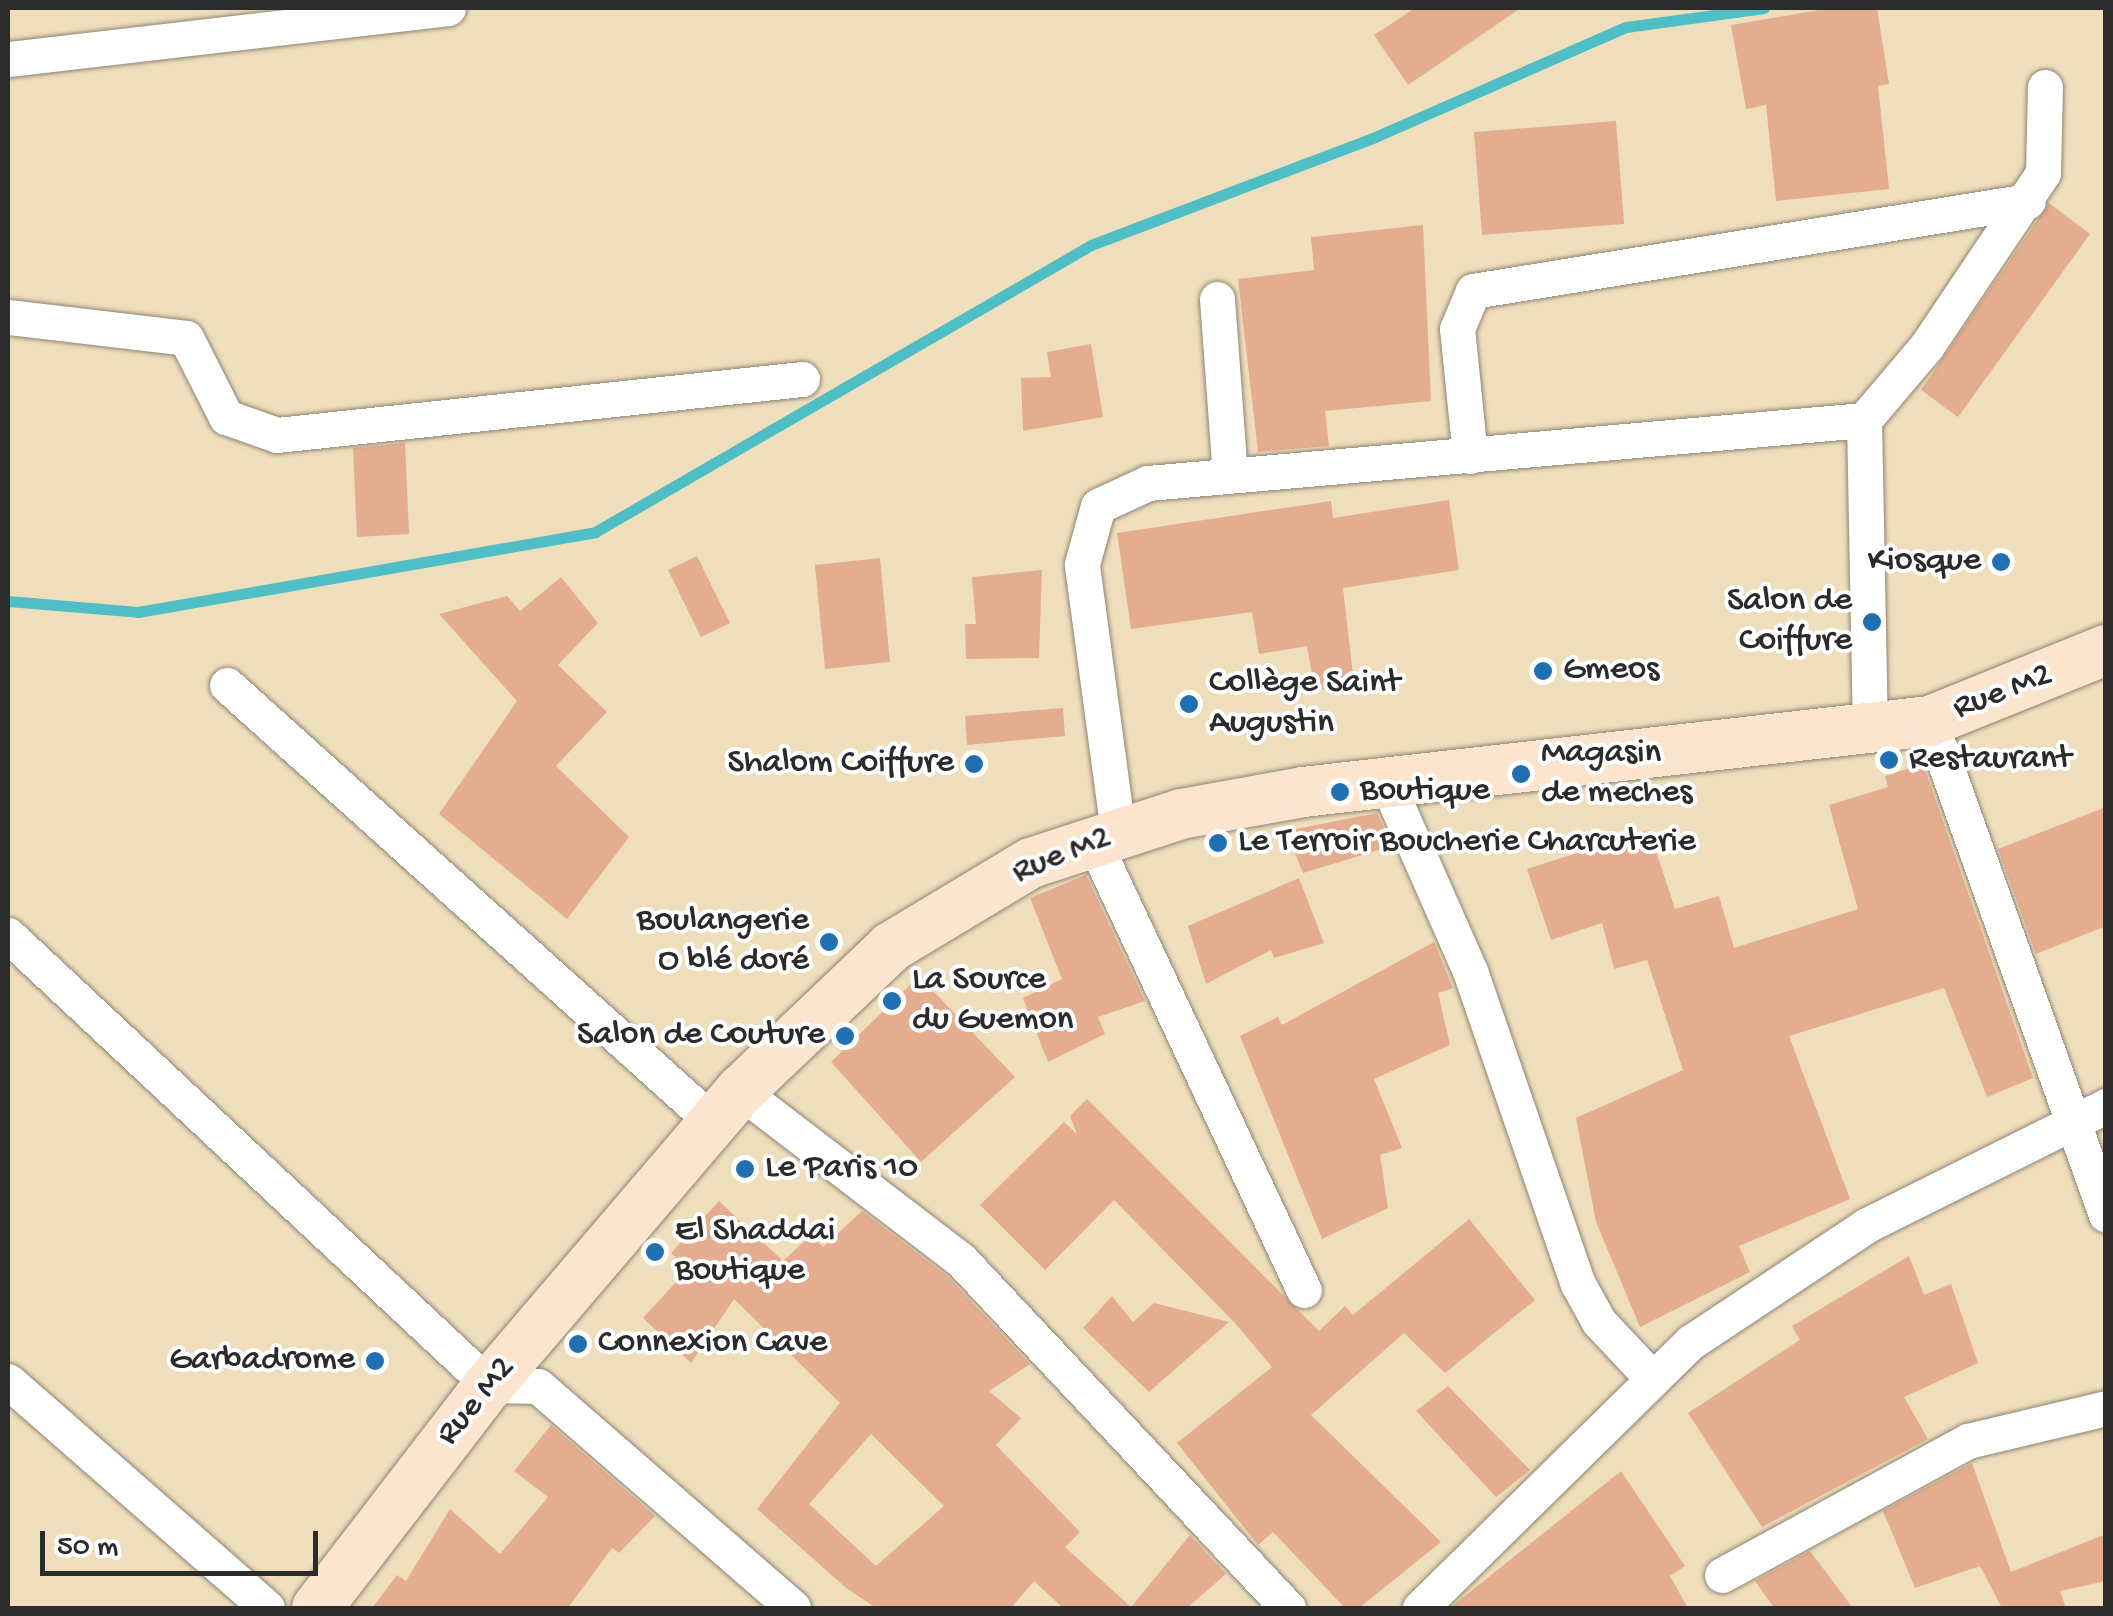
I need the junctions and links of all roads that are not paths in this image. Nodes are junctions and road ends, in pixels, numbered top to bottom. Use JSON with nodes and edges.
{"nodes":[{"id":1,"x":448,"y":8,"type":"edge"},
{"id":2,"x":8,"y":59,"type":"edge"},
{"id":3,"x":2045,"y":87,"type":"dead end"},
{"id":4,"x":2028,"y":200,"type":"junction"},
{"id":5,"x":1217,"y":298,"type":"dead end"},
{"id":6,"x":8,"y":317,"type":"edge"},
{"id":7,"x":802,"y":379,"type":"dead end"},
{"id":8,"x":1864,"y":420,"type":"junction"},
{"id":9,"x":1470,"y":456,"type":"junction"},
{"id":10,"x":1230,"y":474,"type":"junction"},
{"id":11,"x":2106,"y":650,"type":"edge"},
{"id":12,"x":227,"y":685,"type":"dead end"},
{"id":13,"x":1930,"y":721,"type":"junction"},
{"id":14,"x":1870,"y":732,"type":"junction"},
{"id":15,"x":1387,"y":783,"type":"junction"},
{"id":16,"x":1106,"y":836,"type":"junction"},
{"id":17,"x":8,"y":935,"type":"edge"},
{"id":18,"x":2106,"y":1106,"type":"edge"},
{"id":19,"x":727,"y":1107,"type":"junction"},
{"id":20,"x":2068,"y":1124,"type":"junction"},
{"id":21,"x":2106,"y":1214,"type":"edge"},
{"id":22,"x":1304,"y":1290,"type":"dead end"},
{"id":23,"x":1652,"y":1378,"type":"junction"},
{"id":24,"x":8,"y":1381,"type":"edge"},
{"id":25,"x":489,"y":1385,"type":"junction"},
{"id":26,"x":2106,"y":1408,"type":"edge"},
{"id":27,"x":1722,"y":1574,"type":"dead end"},
{"id":28,"x":267,"y":1608,"type":"edge"},
{"id":29,"x":317,"y":1608,"type":"edge"},
{"id":30,"x":793,"y":1608,"type":"edge"},
{"id":31,"x":1288,"y":1608,"type":"edge"},
{"id":32,"x":1420,"y":1608,"type":"edge"}],
"edges":[{"from":1,"to":2,"type":"street"},
{"from":3,"to":4,"type":"street"},
{"from":4,"to":8,"type":"street"},
{"from":4,"to":9,"type":"street"},
{"from":5,"to":10,"type":"street"},
{"from":6,"to":7,"type":"street"},
{"from":8,"to":9,"type":"street"},
{"from":8,"to":14,"type":"street"},
{"from":9,"to":10,"type":"street"},
{"from":10,"to":16,"type":"street"},
{"from":11,"to":13,"type":"street","name":"Rue M2"},
{"from":12,"to":19,"type":"street"},
{"from":13,"to":14,"type":"street","name":"Rue M2"},
{"from":13,"to":20,"type":"street"},
{"from":14,"to":15,"type":"street","name":"Rue M2"},
{"from":15,"to":16,"type":"street","name":"Rue M2"},
{"from":15,"to":23,"type":"street"},
{"from":16,"to":19,"type":"street","name":"Rue M2"},
{"from":16,"to":22,"type":"street"},
{"from":17,"to":25,"type":"street"},
{"from":18,"to":20,"type":"street"},
{"from":19,"to":25,"type":"street","name":"Rue M2"},
{"from":19,"to":31,"type":"street"},
{"from":20,"to":21,"type":"street"},
{"from":20,"to":23,"type":"street"},
{"from":23,"to":32,"type":"street"},
{"from":24,"to":28,"type":"street"},
{"from":25,"to":29,"type":"street","name":"Rue M2"},
{"from":25,"to":30,"type":"street"},
{"from":26,"to":27,"type":"street"}]}
